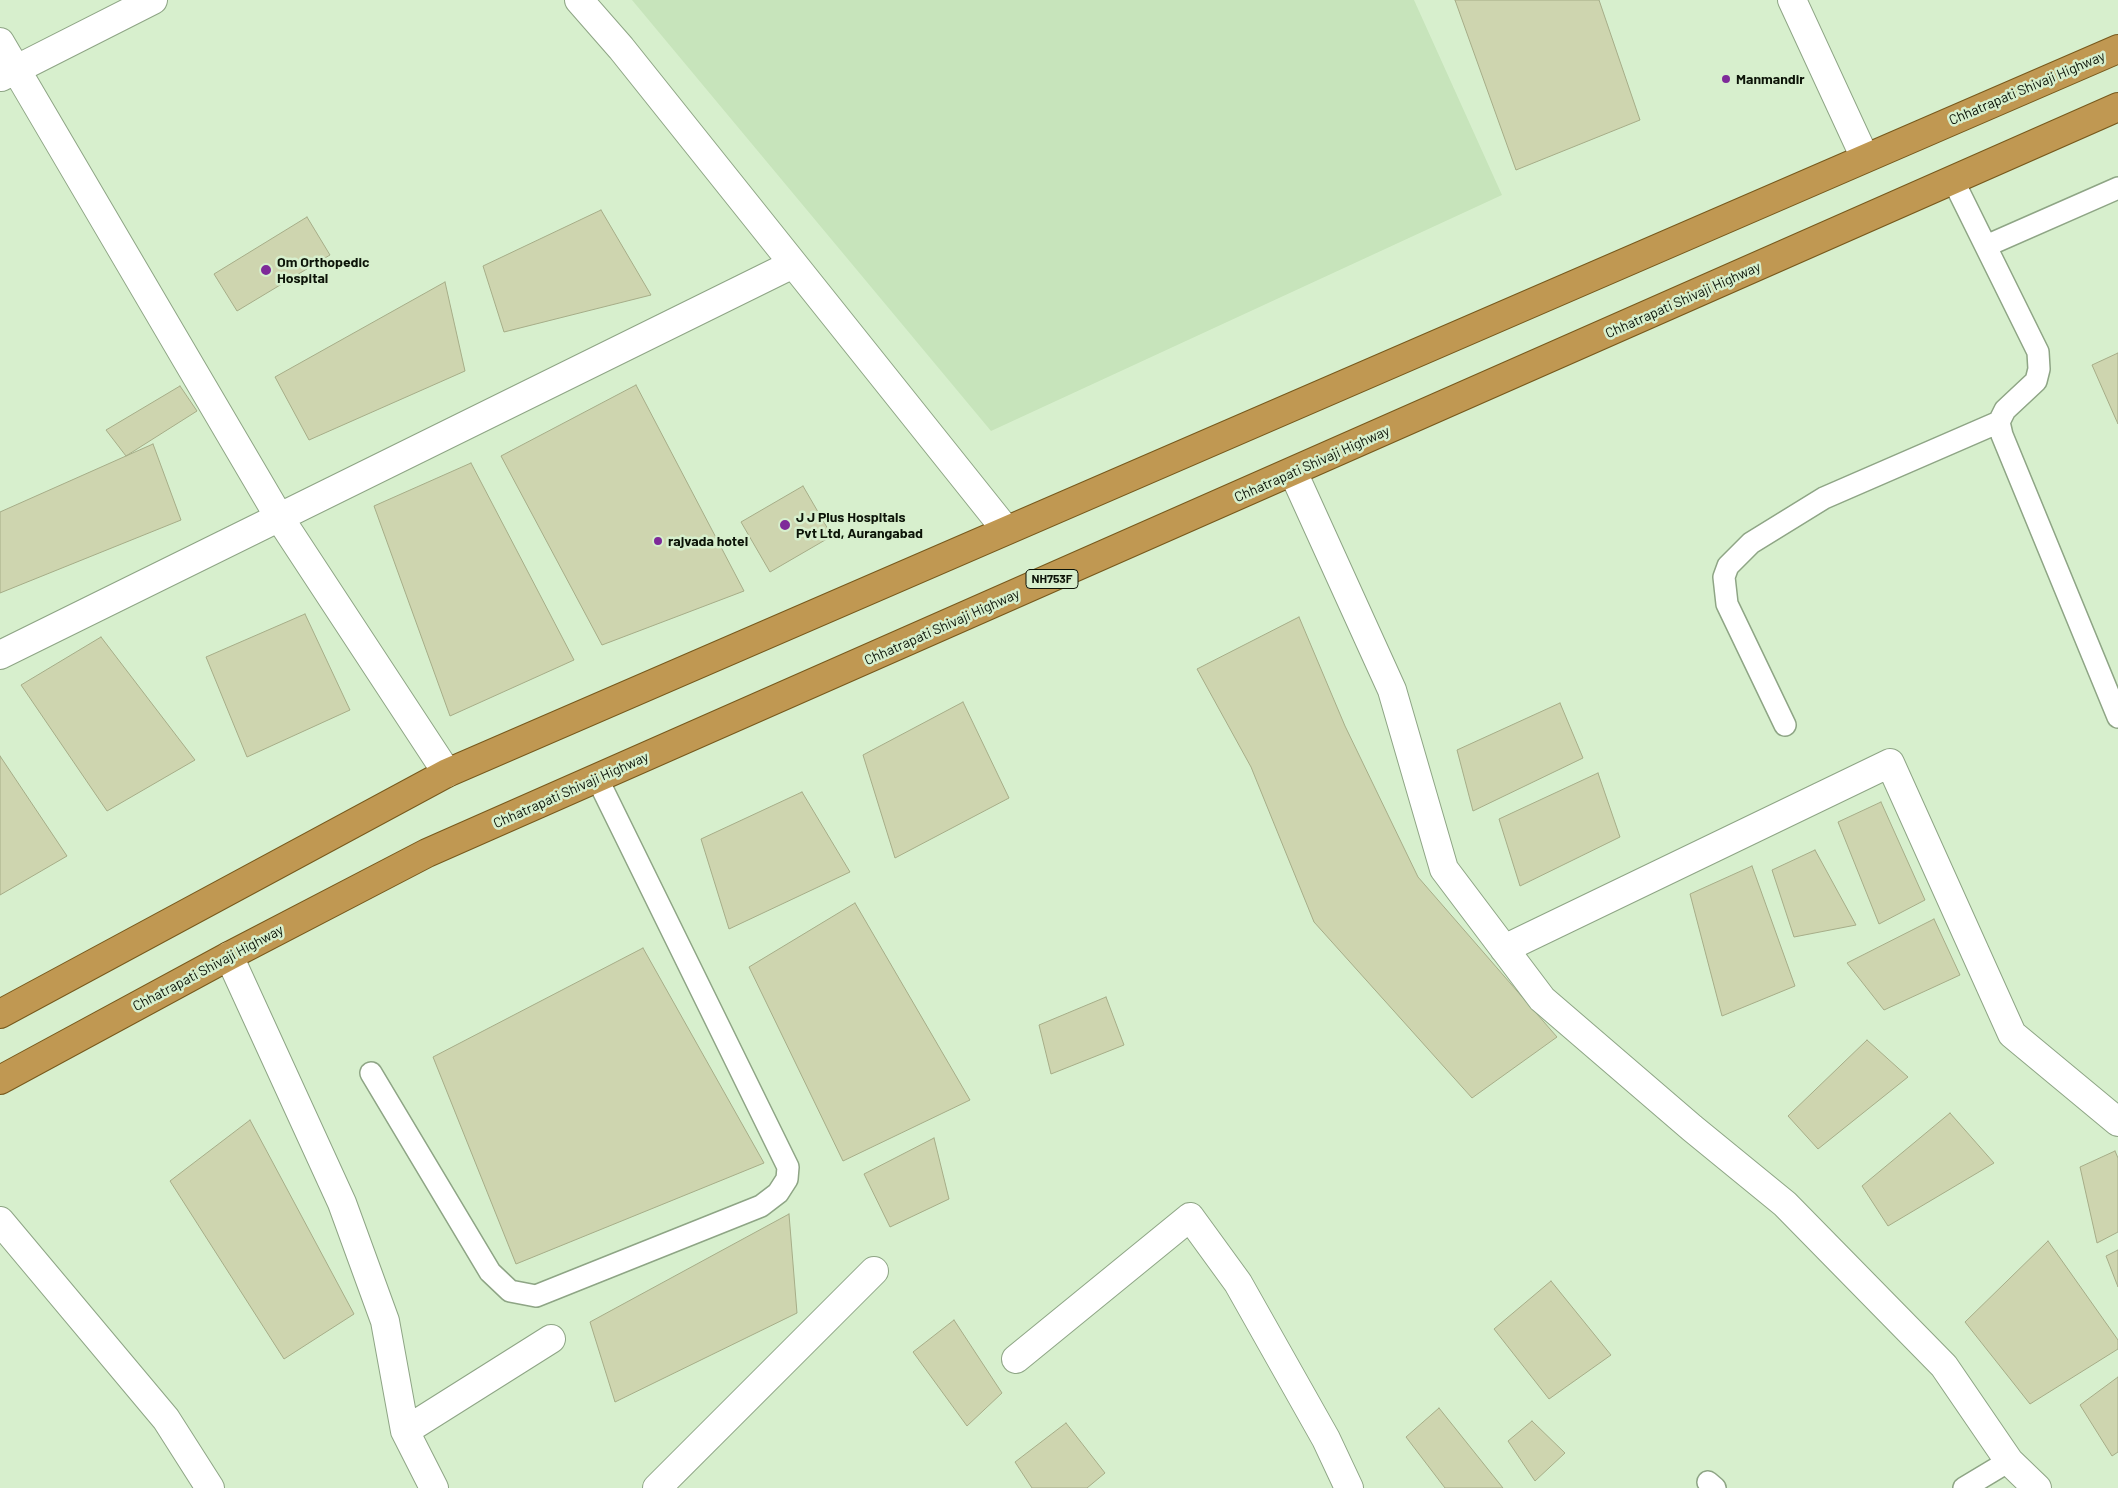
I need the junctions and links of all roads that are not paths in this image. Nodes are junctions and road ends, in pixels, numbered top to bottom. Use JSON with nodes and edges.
{"nodes":[{"id":1,"x":153,"y":0,"type":"edge"},
{"id":2,"x":579,"y":0,"type":"edge"},
{"id":3,"x":1792,"y":0,"type":"edge"},
{"id":4,"x":0,"y":42,"type":"edge"},
{"id":5,"x":2118,"y":49,"type":"edge"},
{"id":6,"x":9,"y":74,"type":"edge"},
{"id":7,"x":2118,"y":108,"type":"edge"},
{"id":8,"x":1865,"y":158,"type":"junction"},
{"id":9,"x":1954,"y":180,"type":"junction"},
{"id":10,"x":2118,"y":188,"type":"edge"},
{"id":11,"x":1986,"y":246,"type":"junction"},
{"id":12,"x":793,"y":264,"type":"junction"},
{"id":13,"x":2000,"y":422,"type":"junction"},
{"id":14,"x":1293,"y":472,"type":"junction"},
{"id":15,"x":279,"y":517,"type":"junction"},
{"id":16,"x":1006,"y":530,"type":"junction"},
{"id":17,"x":0,"y":655,"type":"edge"},
{"id":18,"x":2118,"y":717,"type":"edge"},
{"id":19,"x":1785,"y":725,"type":"dead end"},
{"id":20,"x":447,"y":773,"type":"junction"},
{"id":21,"x":597,"y":778,"type":"junction"},
{"id":22,"x":1504,"y":949,"type":"junction"},
{"id":23,"x":229,"y":956,"type":"junction"},
{"id":24,"x":0,"y":1014,"type":"edge"},
{"id":25,"x":371,"y":1073,"type":"dead end"},
{"id":26,"x":0,"y":1080,"type":"edge"},
{"id":27,"x":2118,"y":1122,"type":"edge"},
{"id":28,"x":0,"y":1221,"type":"edge"},
{"id":29,"x":874,"y":1271,"type":"dead end"},
{"id":30,"x":550,"y":1339,"type":"dead end"},
{"id":31,"x":1016,"y":1359,"type":"dead end"},
{"id":32,"x":405,"y":1431,"type":"junction"},
{"id":33,"x":2008,"y":1460,"type":"junction"},
{"id":34,"x":210,"y":1488,"type":"edge"},
{"id":35,"x":434,"y":1488,"type":"edge"},
{"id":36,"x":657,"y":1488,"type":"edge"},
{"id":37,"x":1349,"y":1488,"type":"edge"},
{"id":38,"x":1964,"y":1488,"type":"edge"},
{"id":39,"x":2038,"y":1488,"type":"edge"}],
"edges":[{"from":1,"to":6,"type":"street"},
{"from":2,"to":12,"type":"street"},
{"from":3,"to":8,"type":"street"},
{"from":4,"to":6,"type":"street"},
{"from":5,"to":8,"type":"highway","name":"Chhatrapati Shivaji Highway"},
{"from":6,"to":15,"type":"street"},
{"from":7,"to":9,"type":"highway","name":"Chhatrapati Shivaji Highway","number":"NH753F"},
{"from":8,"to":16,"type":"highway","name":"Chhatrapati Shivaji Highway"},
{"from":9,"to":11,"type":"lane"},
{"from":9,"to":14,"type":"highway","name":"Chhatrapati Shivaji Highway","number":"NH753F"},
{"from":10,"to":11,"type":"lane"},
{"from":11,"to":13,"type":"lane"},
{"from":12,"to":15,"type":"street"},
{"from":12,"to":16,"type":"street"},
{"from":13,"to":18,"type":"lane"},
{"from":13,"to":19,"type":"lane"},
{"from":14,"to":21,"type":"highway","name":"Chhatrapati Shivaji Highway","number":"NH753F"},
{"from":14,"to":22,"type":"street"},
{"from":15,"to":17,"type":"street"},
{"from":15,"to":20,"type":"street"},
{"from":16,"to":20,"type":"highway","name":"Chhatrapati Shivaji Highway"},
{"from":20,"to":24,"type":"highway","name":"Chhatrapati Shivaji Highway"},
{"from":21,"to":23,"type":"highway","name":"Chhatrapati Shivaji Highway","number":"NH753F"},
{"from":21,"to":25,"type":"lane"},
{"from":22,"to":27,"type":"street"},
{"from":22,"to":33,"type":"street"},
{"from":23,"to":26,"type":"highway","name":"Chhatrapati Shivaji Highway","number":"NH753F"},
{"from":23,"to":32,"type":"street"},
{"from":28,"to":34,"type":"street"},
{"from":29,"to":36,"type":"street"},
{"from":30,"to":32,"type":"street"},
{"from":31,"to":37,"type":"street"},
{"from":32,"to":35,"type":"street"},
{"from":33,"to":38,"type":"lane"},
{"from":33,"to":39,"type":"street"}]}
